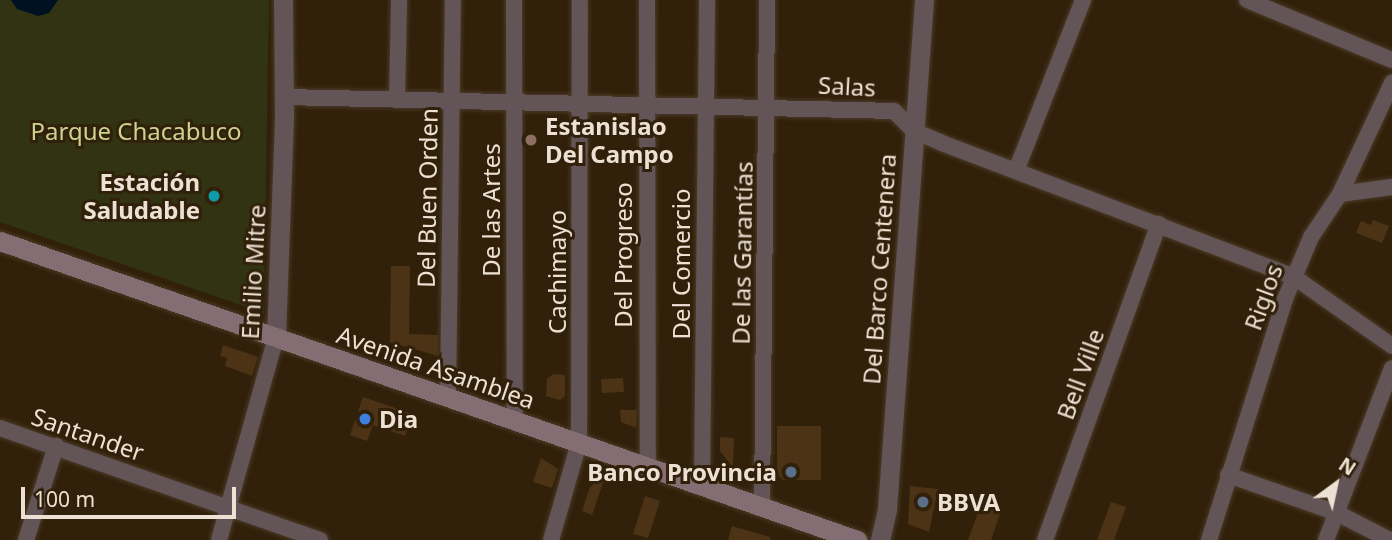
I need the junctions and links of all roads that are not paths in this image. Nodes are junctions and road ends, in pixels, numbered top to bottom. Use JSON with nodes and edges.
{"nodes":[{"id":1,"x":283,"y":0,"type":"edge"},
{"id":2,"x":399,"y":0,"type":"edge"},
{"id":3,"x":453,"y":0,"type":"edge"},
{"id":4,"x":514,"y":0,"type":"edge"},
{"id":5,"x":580,"y":0,"type":"edge"},
{"id":6,"x":647,"y":0,"type":"edge"},
{"id":7,"x":707,"y":0,"type":"edge"},
{"id":8,"x":767,"y":0,"type":"edge"},
{"id":9,"x":924,"y":0,"type":"edge"},
{"id":10,"x":1083,"y":0,"type":"edge"},
{"id":11,"x":1247,"y":0,"type":"edge"},
{"id":12,"x":1392,"y":60,"type":"edge"},
{"id":13,"x":1392,"y":83,"type":"edge"},
{"id":14,"x":284,"y":97,"type":"junction"},
{"id":15,"x":397,"y":99,"type":"junction"},
{"id":16,"x":451,"y":100,"type":"junction"},
{"id":17,"x":514,"y":101,"type":"junction"},
{"id":18,"x":579,"y":102,"type":"junction"},
{"id":19,"x":645,"y":103,"type":"junction"},
{"id":20,"x":705,"y":104,"type":"junction"},
{"id":21,"x":767,"y":105,"type":"junction"},
{"id":22,"x":914,"y":131,"type":"junction"},
{"id":23,"x":1016,"y":171,"type":"junction"},
{"id":24,"x":1392,"y":187,"type":"edge"},
{"id":25,"x":1340,"y":194,"type":"junction"},
{"id":26,"x":1159,"y":224,"type":"junction"},
{"id":27,"x":0,"y":241,"type":"edge"},
{"id":28,"x":1294,"y":277,"type":"junction"},
{"id":29,"x":276,"y":337,"type":"junction"},
{"id":30,"x":1392,"y":346,"type":"edge"},
{"id":31,"x":1392,"y":368,"type":"edge"},
{"id":32,"x":448,"y":397,"type":"junction"},
{"id":33,"x":515,"y":420,"type":"junction"},
{"id":34,"x":0,"y":428,"type":"edge"},
{"id":35,"x":579,"y":443,"type":"junction"},
{"id":36,"x":56,"y":446,"type":"junction"},
{"id":37,"x":648,"y":467,"type":"junction"},
{"id":38,"x":1228,"y":475,"type":"junction"},
{"id":39,"x":702,"y":486,"type":"junction"},
{"id":40,"x":762,"y":507,"type":"junction"},
{"id":41,"x":229,"y":508,"type":"junction"},
{"id":42,"x":1337,"y":513,"type":"junction"},
{"id":43,"x":26,"y":540,"type":"edge"},
{"id":44,"x":219,"y":540,"type":"edge"},
{"id":45,"x":320,"y":540,"type":"edge"},
{"id":46,"x":551,"y":540,"type":"edge"},
{"id":47,"x":857,"y":540,"type":"edge"},
{"id":48,"x":880,"y":540,"type":"edge"},
{"id":49,"x":1045,"y":540,"type":"edge"},
{"id":50,"x":1209,"y":540,"type":"edge"},
{"id":51,"x":1326,"y":540,"type":"edge"},
{"id":52,"x":1390,"y":540,"type":"edge"}],
"edges":[{"from":1,"to":14,"type":"street","name":"Emilio Mitre"},
{"from":2,"to":15,"type":"street"},
{"from":3,"to":16,"type":"street","name":"Del Buen Orden"},
{"from":4,"to":17,"type":"street","name":"De las Artes"},
{"from":5,"to":18,"type":"street","name":"Cachimayo"},
{"from":6,"to":19,"type":"street","name":"Del Progreso"},
{"from":7,"to":20,"type":"street","name":"Del Comercio"},
{"from":8,"to":21,"type":"street","name":"De las Garantías"},
{"from":9,"to":22,"type":"street","name":"Del Barco Centenera"},
{"from":10,"to":23,"type":"street"},
{"from":11,"to":12,"type":"street"},
{"from":13,"to":25,"type":"street","name":"Riglos"},
{"from":14,"to":15,"type":"street","name":"Salas"},
{"from":14,"to":29,"type":"street","name":"Emilio Mitre"},
{"from":15,"to":16,"type":"street","name":"Salas"},
{"from":16,"to":17,"type":"street","name":"Salas"},
{"from":16,"to":32,"type":"street","name":"Del Buen Orden"},
{"from":17,"to":18,"type":"street","name":"Salas"},
{"from":17,"to":33,"type":"street","name":"De las Artes"},
{"from":18,"to":19,"type":"street","name":"Salas"},
{"from":18,"to":35,"type":"street","name":"Cachimayo"},
{"from":19,"to":20,"type":"street","name":"Salas"},
{"from":19,"to":37,"type":"street","name":"Del Progreso"},
{"from":20,"to":21,"type":"street","name":"Salas"},
{"from":20,"to":39,"type":"street","name":"Del Comercio"},
{"from":21,"to":22,"type":"street","name":"Salas"},
{"from":21,"to":40,"type":"street","name":"De las Garantías"},
{"from":22,"to":23,"type":"street","name":"Salas"},
{"from":22,"to":48,"type":"street","name":"Del Barco Centenera"},
{"from":23,"to":26,"type":"street","name":"Salas"},
{"from":24,"to":25,"type":"street"},
{"from":25,"to":28,"type":"street","name":"Riglos"},
{"from":26,"to":28,"type":"street","name":"Salas"},
{"from":26,"to":49,"type":"street","name":"Bell Ville"},
{"from":27,"to":29,"type":"main road","name":"Avenida Asamblea"},
{"from":28,"to":30,"type":"street","name":"Salas"},
{"from":28,"to":38,"type":"street","name":"Riglos"},
{"from":29,"to":32,"type":"main road","name":"Avenida Asamblea"},
{"from":29,"to":41,"type":"street","name":"Emilio Mitre"},
{"from":31,"to":42,"type":"street"},
{"from":32,"to":33,"type":"main road","name":"Avenida Asamblea"},
{"from":33,"to":35,"type":"main road","name":"Avenida Asamblea"},
{"from":34,"to":36,"type":"street","name":"Santander"},
{"from":35,"to":37,"type":"main road","name":"Avenida Asamblea"},
{"from":35,"to":46,"type":"street","name":"Cachimayo"},
{"from":36,"to":41,"type":"street","name":"Santander"},
{"from":36,"to":43,"type":"street"},
{"from":37,"to":39,"type":"main road","name":"Avenida Asamblea"},
{"from":38,"to":42,"type":"street"},
{"from":38,"to":50,"type":"street","name":"Riglos"},
{"from":39,"to":40,"type":"main road","name":"Avenida Asamblea"},
{"from":40,"to":47,"type":"main road","name":"Avenida Asamblea"},
{"from":41,"to":44,"type":"street","name":"Emilio Mitre"},
{"from":41,"to":45,"type":"street","name":"Santander"},
{"from":42,"to":51,"type":"street"},
{"from":42,"to":52,"type":"street"}]}
